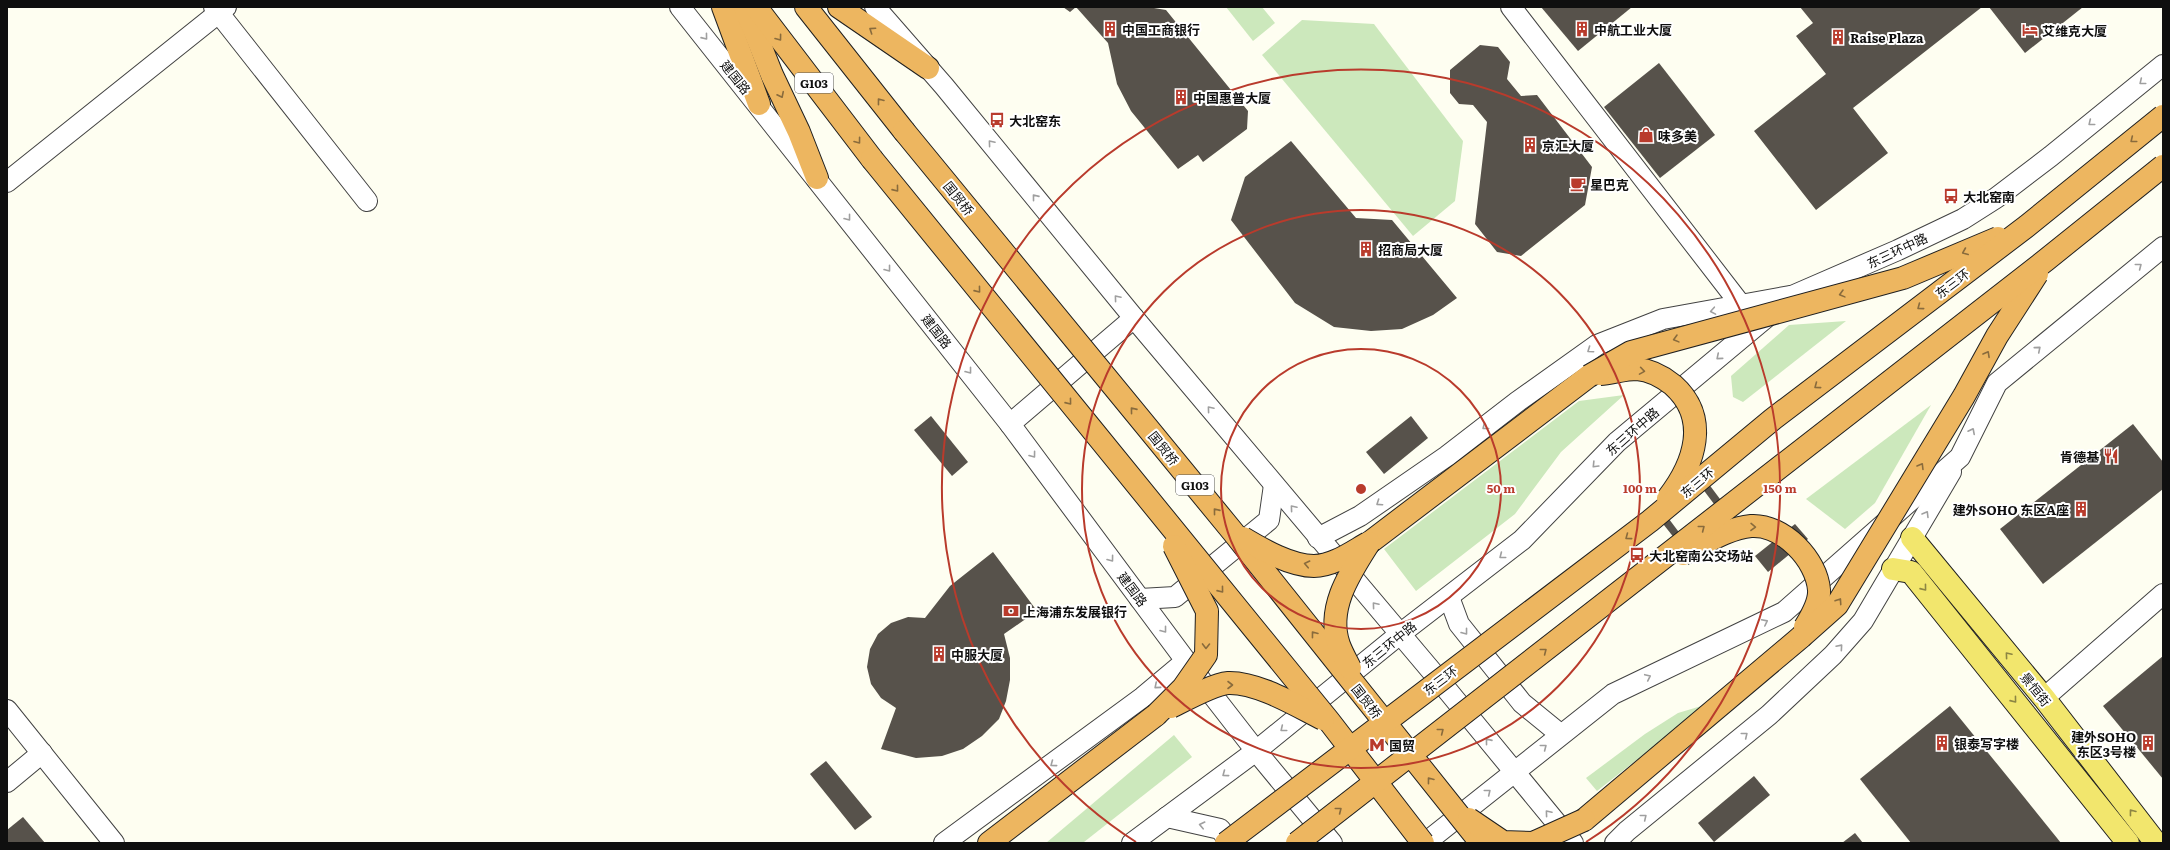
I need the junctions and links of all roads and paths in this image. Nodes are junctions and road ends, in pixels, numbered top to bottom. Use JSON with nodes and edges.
{"nodes":[{"id":1,"x":680,"y":7,"type":"edge"},
{"id":2,"x":723,"y":7,"type":"edge"},
{"id":3,"x":745,"y":7,"type":"edge"},
{"id":4,"x":756,"y":7,"type":"edge"},
{"id":5,"x":806,"y":7,"type":"edge"},
{"id":6,"x":839,"y":7,"type":"edge"},
{"id":7,"x":875,"y":7,"type":"edge"},
{"id":8,"x":1511,"y":7,"type":"edge"},
{"id":9,"x":219,"y":9,"type":"edge"},
{"id":10,"x":2163,"y":65,"type":"edge"},
{"id":11,"x":928,"y":68,"type":"junction"},
{"id":12,"x":759,"y":104,"type":"junction"},
{"id":13,"x":2163,"y":116,"type":"edge"},
{"id":14,"x":2163,"y":166,"type":"edge"},
{"id":15,"x":817,"y":178,"type":"junction"},
{"id":16,"x":7,"y":182,"type":"edge"},
{"id":17,"x":367,"y":201,"type":"dead end"},
{"id":18,"x":2027,"y":226,"type":"junction"},
{"id":19,"x":2163,"y":247,"type":"edge"},
{"id":20,"x":2046,"y":260,"type":"junction"},
{"id":21,"x":1792,"y":296,"type":"junction"},
{"id":22,"x":1742,"y":305,"type":"junction"},
{"id":23,"x":1134,"y":318,"type":"junction"},
{"id":24,"x":1589,"y":376,"type":"junction"},
{"id":25,"x":1010,"y":424,"type":"junction"},
{"id":26,"x":1960,"y":457,"type":"junction"},
{"id":27,"x":1274,"y":485,"type":"junction"},
{"id":28,"x":1154,"y":508,"type":"junction"},
{"id":29,"x":1650,"y":520,"type":"junction"},
{"id":30,"x":1233,"y":532,"type":"junction"},
{"id":31,"x":1318,"y":538,"type":"junction"},
{"id":32,"x":1912,"y":538,"type":"junction"},
{"id":33,"x":1369,"y":543,"type":"junction"},
{"id":34,"x":1893,"y":569,"type":"junction"},
{"id":35,"x":1641,"y":575,"type":"junction"},
{"id":36,"x":2163,"y":594,"type":"edge"},
{"id":37,"x":1449,"y":597,"type":"junction"},
{"id":38,"x":1140,"y":599,"type":"junction"},
{"id":39,"x":1400,"y":634,"type":"junction"},
{"id":40,"x":1800,"y":637,"type":"junction"},
{"id":41,"x":1186,"y":661,"type":"junction"},
{"id":42,"x":1362,"y":694,"type":"junction"},
{"id":43,"x":2044,"y":698,"type":"junction"},
{"id":44,"x":7,"y":710,"type":"edge"},
{"id":45,"x":1156,"y":715,"type":"junction"},
{"id":46,"x":1329,"y":721,"type":"junction"},
{"id":47,"x":1560,"y":734,"type":"junction"},
{"id":48,"x":1256,"y":751,"type":"junction"},
{"id":49,"x":42,"y":753,"type":"junction"},
{"id":50,"x":1513,"y":771,"type":"junction"},
{"id":51,"x":7,"y":782,"type":"edge"},
{"id":52,"x":1444,"y":797,"type":"junction"},
{"id":53,"x":1167,"y":817,"type":"junction"},
{"id":54,"x":1405,"y":820,"type":"junction"},
{"id":55,"x":1584,"y":820,"type":"junction"},
{"id":56,"x":114,"y":843,"type":"edge"},
{"id":57,"x":944,"y":843,"type":"edge"},
{"id":58,"x":989,"y":843,"type":"edge"},
{"id":59,"x":1132,"y":843,"type":"edge"},
{"id":60,"x":1226,"y":843,"type":"edge"},
{"id":61,"x":1231,"y":843,"type":"edge"},
{"id":62,"x":1297,"y":843,"type":"edge"},
{"id":63,"x":1332,"y":843,"type":"edge"},
{"id":64,"x":1417,"y":843,"type":"edge"},
{"id":65,"x":1424,"y":843,"type":"edge"},
{"id":66,"x":1481,"y":843,"type":"edge"},
{"id":67,"x":1572,"y":843,"type":"edge"},
{"id":68,"x":1615,"y":843,"type":"edge"},
{"id":69,"x":2128,"y":843,"type":"edge"},
{"id":70,"x":2156,"y":843,"type":"edge"}],
"edges":[{"from":1,"to":12,"type":"street","name":"建国路","one_way":true},
{"from":2,"to":12,"type":"highway"},
{"from":3,"to":15,"type":"highway","one_way":true},
{"from":4,"to":28,"type":"highway","number":"G103","one_way":true,"bridge":true},
{"from":30,"to":5,"type":"highway","name":"国贸桥","number":"G103","one_way":true,"bridge":true},
{"from":11,"to":6,"type":"highway","one_way":true},
{"from":7,"to":11,"type":"street"},
{"from":8,"to":22,"type":"street"},
{"from":9,"to":16,"type":"street"},
{"from":9,"to":17,"type":"street"},
{"from":10,"to":21,"type":"street","name":"东三环中路","one_way":true},
{"from":23,"to":11,"type":"street","one_way":true},
{"from":12,"to":15,"type":"street","name":"建国路"},
{"from":13,"to":18,"type":"highway","name":"东三环","one_way":true,"bridge":true},
{"from":14,"to":20,"type":"highway","bridge":true},
{"from":15,"to":25,"type":"street","name":"建国路","one_way":true},
{"from":18,"to":24,"type":"highway","one_way":true,"bridge":true},
{"from":18,"to":29,"type":"highway","name":"东三环","one_way":true,"bridge":true},
{"from":26,"to":19,"type":"street","one_way":true},
{"from":35,"to":20,"type":"highway","one_way":true,"bridge":true},
{"from":40,"to":20,"type":"highway","one_way":true,"bridge":true},
{"from":21,"to":22,"type":"street"},
{"from":21,"to":37,"type":"street","name":"东三环中路","one_way":true},
{"from":22,"to":31,"type":"street","one_way":true},
{"from":23,"to":25,"type":"street"},
{"from":27,"to":23,"type":"street","one_way":true},
{"from":24,"to":29,"type":"highway","one_way":true,"bridge":true},
{"from":24,"to":33,"type":"highway"},
{"from":25,"to":38,"type":"street","name":"建国路","one_way":true},
{"from":32,"to":26,"type":"street","one_way":true},
{"from":47,"to":26,"type":"street","one_way":true},
{"from":31,"to":27,"type":"street","one_way":true},
{"from":27,"to":38,"type":"street"},
{"from":28,"to":45,"type":"highway","one_way":true,"bridge":true},
{"from":28,"to":46,"type":"highway","number":"G103","one_way":true,"bridge":true},
{"from":29,"to":60,"type":"highway","name":"东三环","one_way":true,"bridge":true},
{"from":33,"to":30,"type":"highway","one_way":true,"bridge":true},
{"from":42,"to":30,"type":"highway","name":"国贸桥","number":"G103","one_way":true,"bridge":true},
{"from":39,"to":31,"type":"street","one_way":true},
{"from":32,"to":34,"type":"street"},
{"from":43,"to":32,"type":"main road","name":"景恒街","one_way":true},
{"from":33,"to":42,"type":"highway","bridge":true},
{"from":68,"to":34,"type":"street","one_way":true},
{"from":34,"to":69,"type":"main road","name":"景恒街","one_way":true},
{"from":35,"to":40,"type":"highway","one_way":true,"bridge":true},
{"from":62,"to":35,"type":"highway","one_way":true,"bridge":true},
{"from":36,"to":43,"type":"street"},
{"from":37,"to":39,"type":"street","name":"东三环中路"},
{"from":37,"to":47,"type":"street","one_way":true},
{"from":38,"to":41,"type":"street","name":"建国路","one_way":true},
{"from":39,"to":48,"type":"street","name":"东三环中路","one_way":true},
{"from":50,"to":39,"type":"street","one_way":true},
{"from":40,"to":55,"type":"highway"},
{"from":41,"to":48,"type":"street","name":"建国路"},
{"from":41,"to":57,"type":"street","one_way":true},
{"from":52,"to":42,"type":"highway","name":"国贸桥","number":"G103","one_way":true,"bridge":true},
{"from":70,"to":43,"type":"main road","name":"景恒街","one_way":true},
{"from":44,"to":49,"type":"street"},
{"from":45,"to":46,"type":"highway","one_way":true,"bridge":true},
{"from":45,"to":58,"type":"highway"},
{"from":46,"to":54,"type":"highway","number":"G103","bridge":true},
{"from":50,"to":47,"type":"street","one_way":true},
{"from":48,"to":53,"type":"street","name":"东三环中路","one_way":true},
{"from":48,"to":63,"type":"street","name":"建国路"},
{"from":49,"to":51,"type":"street"},
{"from":49,"to":56,"type":"street"},
{"from":65,"to":50,"type":"street","one_way":true},
{"from":67,"to":50,"type":"street","one_way":true},
{"from":52,"to":55,"type":"highway","bridge":true},
{"from":52,"to":66,"type":"highway","name":"国贸桥","number":"G103","bridge":true},
{"from":53,"to":59,"type":"street","name":"东三环中路"},
{"from":61,"to":53,"type":"street","one_way":true},
{"from":54,"to":64,"type":"highway","bridge":true},
{"from":54,"to":65,"type":"highway","number":"G103","bridge":true},
{"from":55,"to":67,"type":"highway"}]}
